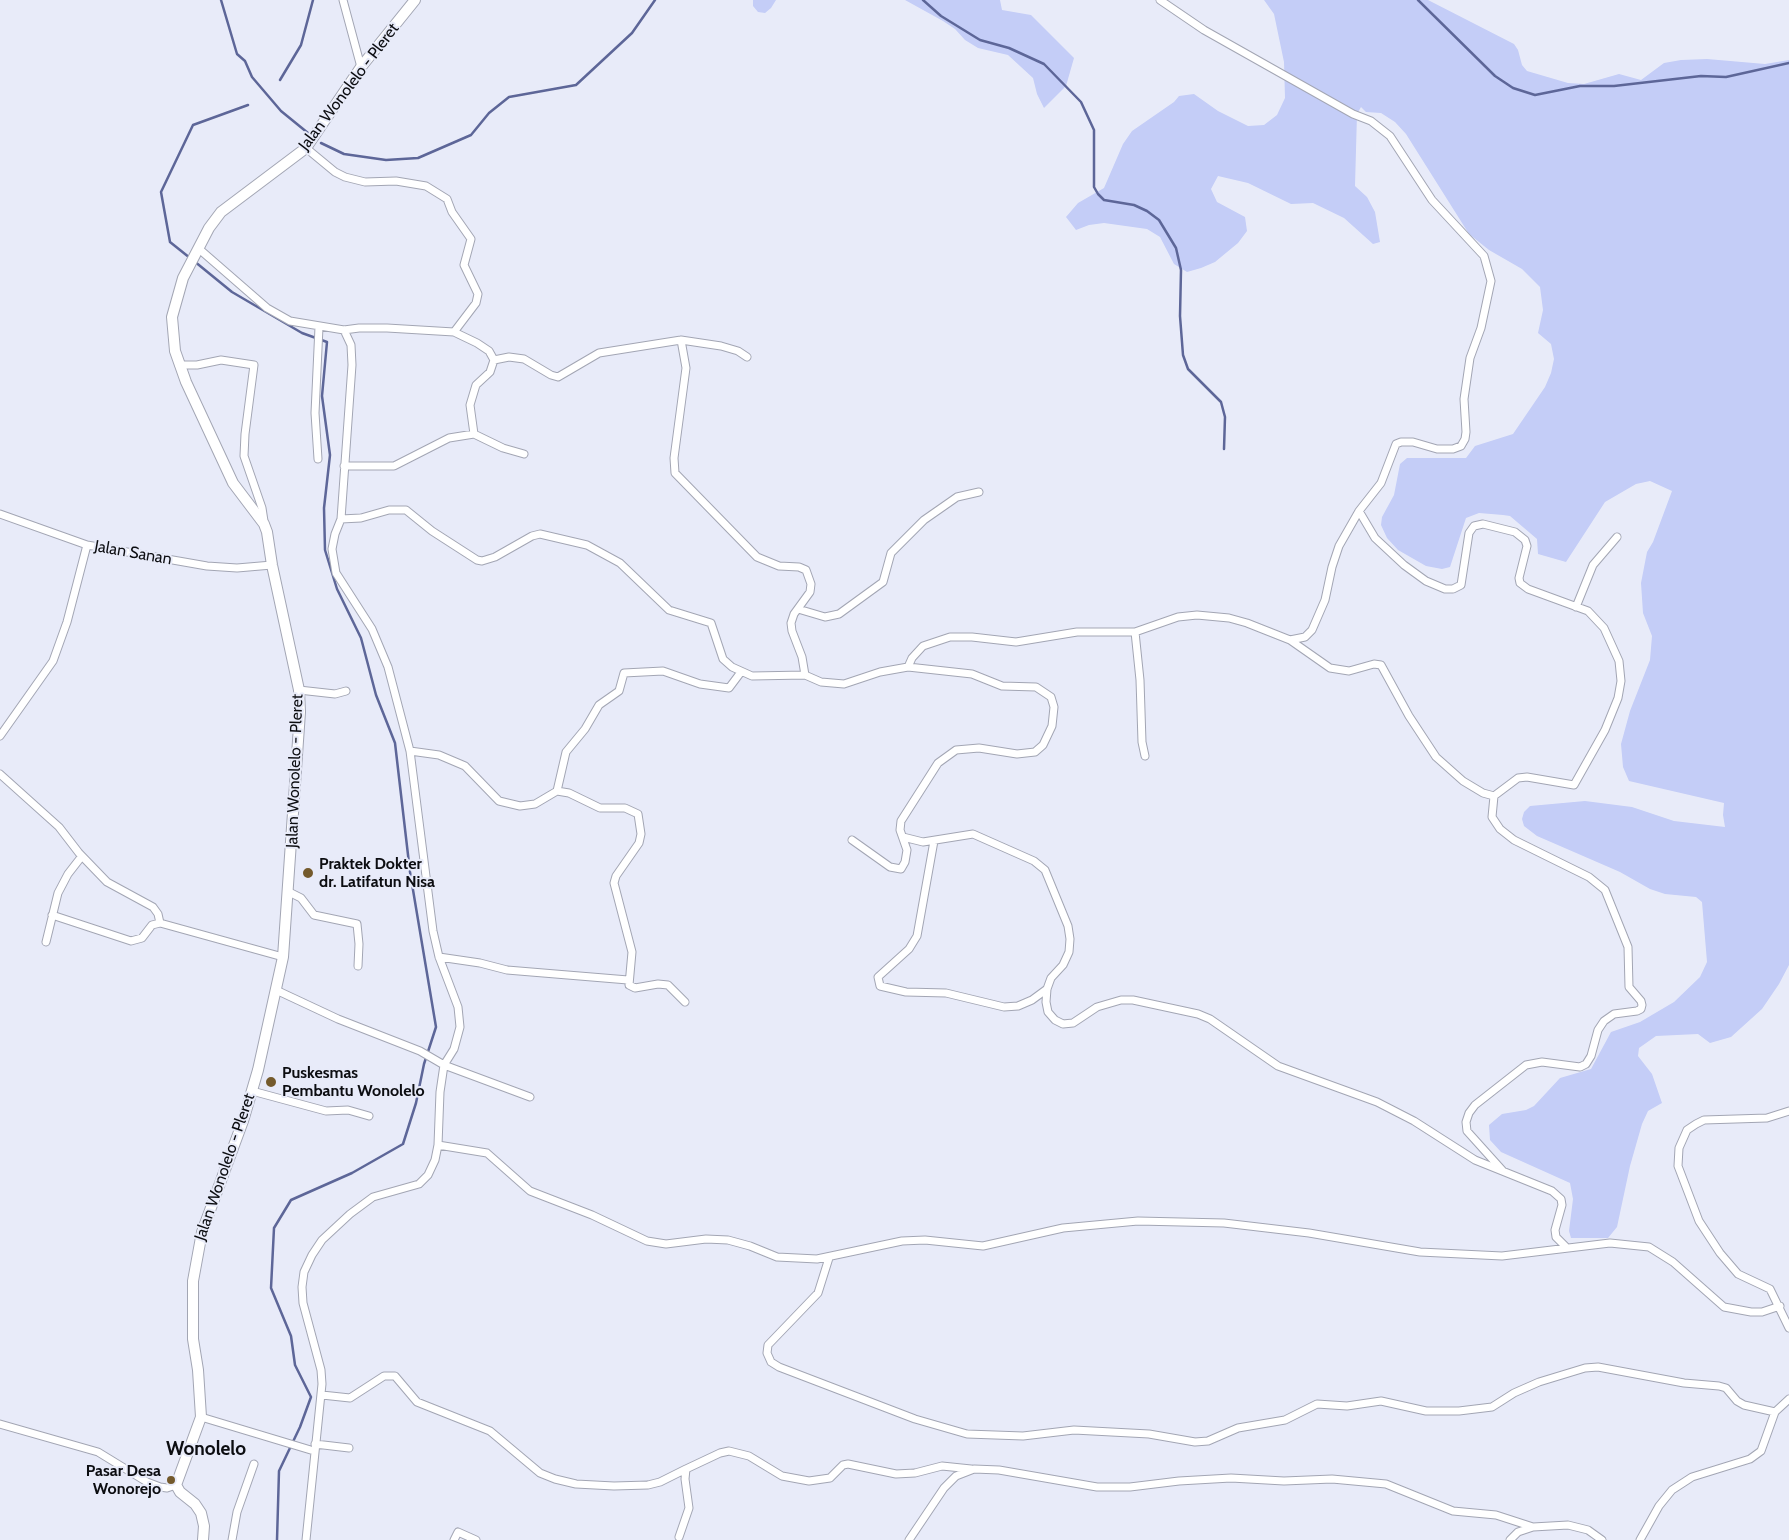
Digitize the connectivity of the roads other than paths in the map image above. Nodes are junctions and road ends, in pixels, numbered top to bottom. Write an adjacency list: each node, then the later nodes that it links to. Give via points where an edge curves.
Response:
1 (343, 0): 4 (street)
2 (415, 0): 4 (main road, Jalan Wonolelo - Pleret)
3 (1160, 0): 19 (street, via 1204,30 1390,136 1432,200 1484,256 1491,281 1481,328 1470,358 1464,399 1465,439 1453,449 1437,449 1413,442 1396,444 1381,483)
4 (361, 68): 5 (main road, Jalan Wonolelo - Pleret)
5 (306, 148): 6 (main road, Jalan Wonolelo - Pleret, via 221,212); 9 (street, via 345,177 365,182 396,181 426,186 447,199 471,239 464,266 478,294 476,303)
6 (196, 250): 7 (street, via 276,314); 13 (main road, Jalan Wonolelo - Pleret, via 183,278 172,317)
7 (319, 330): 8 (street); 16 (street, via 315,413)
8 (344, 330): 9 (street, via 394,328); 17 (street, via 352,350)
9 (454, 332): 12 (street, via 489,351)
10 (681, 340): 11 (street, via 721,346); 12 (street, via 599,353 558,377 524,359); 27 (street, via 686,368 674,458 675,473 757,556 773,564 806,570 810,592)
11 (747, 356)
12 (494, 360): 14 (street, via 490,372 476,385 470,405)
13 (178, 365): 22 (main road, Jalan Wonolelo - Pleret, via 233,483); 22 (street, via 220,360 255,367 244,456 262,508)
14 (474, 434): 15 (street); 17 (street, via 450,438 394,466)
15 (524, 454)
16 (318, 460)
17 (344, 466): 21 (street)
18 (979, 492): 27 (street, via 957,497 924,520 891,553 883,582 839,614 825,617)
19 (1359, 512): 26 (street, via 1375,538 1404,565 1426,581 1445,589 1461,585 1469,533 1474,526 1483,524 1514,532 1525,540 1527,546 1520,583); 29 (street, via 1339,546 1325,600 1312,630 1306,637)
20 (0, 514): 24 (street, Jalan Sanan)
21 (341, 519): 31 (street, via 406,510 432,531 482,561 540,534 587,545 620,564 669,610 711,623 723,660); 36 (street, via 332,548 336,573 381,647)
22 (264, 524): 25 (main road, Jalan Wonolelo - Pleret)
23 (1617, 537): 26 (street, via 1593,565)
24 (87, 545): 25 (street, Jalan Sanan, via 207,566); 35 (street, via 53,661)
25 (272, 565): 33 (main road, Jalan Wonolelo - Pleret)
26 (1576, 607): 40 (street, via 1588,611 1604,628 1619,661 1621,681 1618,698 1605,730 1574,785 1518,778)
27 (798, 609): 32 (street, via 791,623)
28 (1135, 632): 29 (street, via 1178,616 1197,615 1229,618); 30 (street, via 1077,632 1016,642 950,637 923,646); 37 (street)
29 (1290, 640): 40 (street, via 1330,668 1349,672 1381,665 1436,757 1463,781 1483,794)
30 (908, 667): 32 (street, via 844,684 821,682); 41 (street, via 972,674 1002,686 1036,687 1051,697 1054,717 1043,745 1035,752 1017,754 979,748 956,750 946,756 933,769 901,821)
31 (741, 672): 32 (street, via 762,676); 39 (street, via 729,688 700,684 662,672 624,673 619,691 600,706 566,752)
32 (805, 675)
33 (299, 690): 34 (street, via 329,694); 45 (main road, Jalan Wonolelo - Pleret)
34 (346, 691)
35 (0, 736)
36 (410, 750): 39 (street, via 439,755 465,766 490,794 508,804 535,804); 50 (street, via 427,899)
37 (1145, 756)
38 (0, 774): 44 (street, via 60,827)
39 (557, 791): 52 (street, via 569,793 600,808 624,808 638,814 639,842 614,883 632,952)
40 (1494, 796): 62 (street, via 1492,817 1500,829 1514,840 1589,877 1605,890 1628,947 1629,987 1642,1000 1641,1009 1614,1014 1604,1021 1586,1064 1580,1067 1542,1062 1526,1065 1475,1105 1469,1113 1468,1131)
41 (903, 836): 42 (street, via 906,856 903,867 898,869 890,867); 43 (street, via 923,842)
42 (852, 840)
43 (934, 841): 53 (street, via 973,834 1045,870 1068,926 1070,939 1069,952); 53 (street, via 917,936 909,949 878,977 880,986 906,992 946,993 1004,1007 1018,1006)
44 (82, 856): 46 (street, via 58,893); 47 (street, via 107,882 152,908)
45 (289, 892): 49 (main road, Jalan Wonolelo - Pleret); 51 (street, via 301,898 314,915 357,924)
46 (52, 915): 47 (street, via 131,940 142,938 152,926); 48 (street)
47 (160, 923): 49 (street)
48 (46, 942)
49 (283, 957): 54 (main road, Jalan Wonolelo - Pleret)
50 (439, 957): 52 (street, via 507,970); 56 (street, via 458,1007 460,1027 454,1049)
51 (358, 966)
52 (628, 980): 55 (street, via 629,985 635,988 668,985)
53 (1047, 989): 62 (street, via 1048,1012 1063,1024 1073,1023 1097,1007 1121,1000 1198,1014 1278,1066 1377,1102 1475,1160)
54 (276, 990): 56 (street, via 338,1019 420,1051); 57 (main road, Jalan Wonolelo - Pleret)
55 (685, 1002)
56 (444, 1065): 58 (street); 61 (street)
57 (252, 1091): 60 (street, via 326,1111 348,1110); 70 (main road, Jalan Wonolelo - Pleret, via 196,1256 193,1339)
58 (530, 1097)
59 (1789, 1110): 65 (street, via 1767,1118 1704,1120 1696,1124 1687,1130 1679,1148 1678,1166 1699,1221 1720,1253 1738,1274 1770,1289)
60 (369, 1116)
61 (438, 1145): 64 (street, via 487,1153 530,1191 647,1241 666,1244 728,1240 776,1257); 67 (street, via 435,1160 420,1184 373,1197 329,1234 312,1255 304,1272 303,1303 321,1370)
62 (1503, 1171): 63 (street, via 1552,1191 1561,1199 1555,1230 1556,1237)
63 (1567, 1248): 64 (street, via 1502,1256 1420,1252 1309,1233 1224,1223 1138,1221 1063,1228 983,1246 902,1241); 65 (street, via 1610,1243 1649,1248 1673,1262 1724,1307 1762,1312)
64 (829, 1258): 69 (street, via 818,1293 768,1345 767,1354 771,1362 915,1419 967,1434 1023,1436 1074,1430 1208,1441 1238,1428 1285,1420 1317,1404 1347,1406 1381,1401 1426,1411 1492,1407 1539,1382 1598,1367 1719,1386 1726,1388 1744,1405)
65 (1780, 1306): 66 (street)
66 (1789, 1328)
67 (322, 1395): 72 (street); 75 (street, via 350,1398 384,1376 395,1376 417,1402 490,1431 540,1473 576,1484 648,1485)
68 (1789, 1399): 69 (street)
69 (1775, 1412): 88 (street, via 1761,1451 1750,1459 1692,1477 1672,1490)
70 (201, 1417): 72 (street); 77 (main road, Jalan Wonolelo - Pleret)
71 (0, 1424): 77 (street, via 98,1452 160,1487)
72 (314, 1448): 73 (street); 82 (street)
73 (349, 1448)
74 (254, 1464): 81 (street, via 237,1512)
75 (686, 1469): 76 (street, via 729,1451 749,1456 782,1476 809,1480 830,1478 848,1464 896,1474 942,1466); 79 (street, via 689,1508)
76 (974, 1469): 78 (street, via 1096,1486 1130,1487 1231,1478 1332,1479 1386,1484 1453,1512 1496,1515); 85 (street, via 956,1476 944,1488)
77 (176, 1485): 80 (main road, via 201,1513)
78 (1533, 1527): 86 (street, via 1518,1532); 87 (street, via 1568,1525 1588,1530)
79 (680, 1537)
80 (203, 1540)
81 (232, 1540)
82 (306, 1540)
83 (454, 1540): 84 (street, via 458,1532)
84 (476, 1540)
85 (909, 1540)
86 (1510, 1540)
87 (1602, 1540)
88 (1640, 1540)

